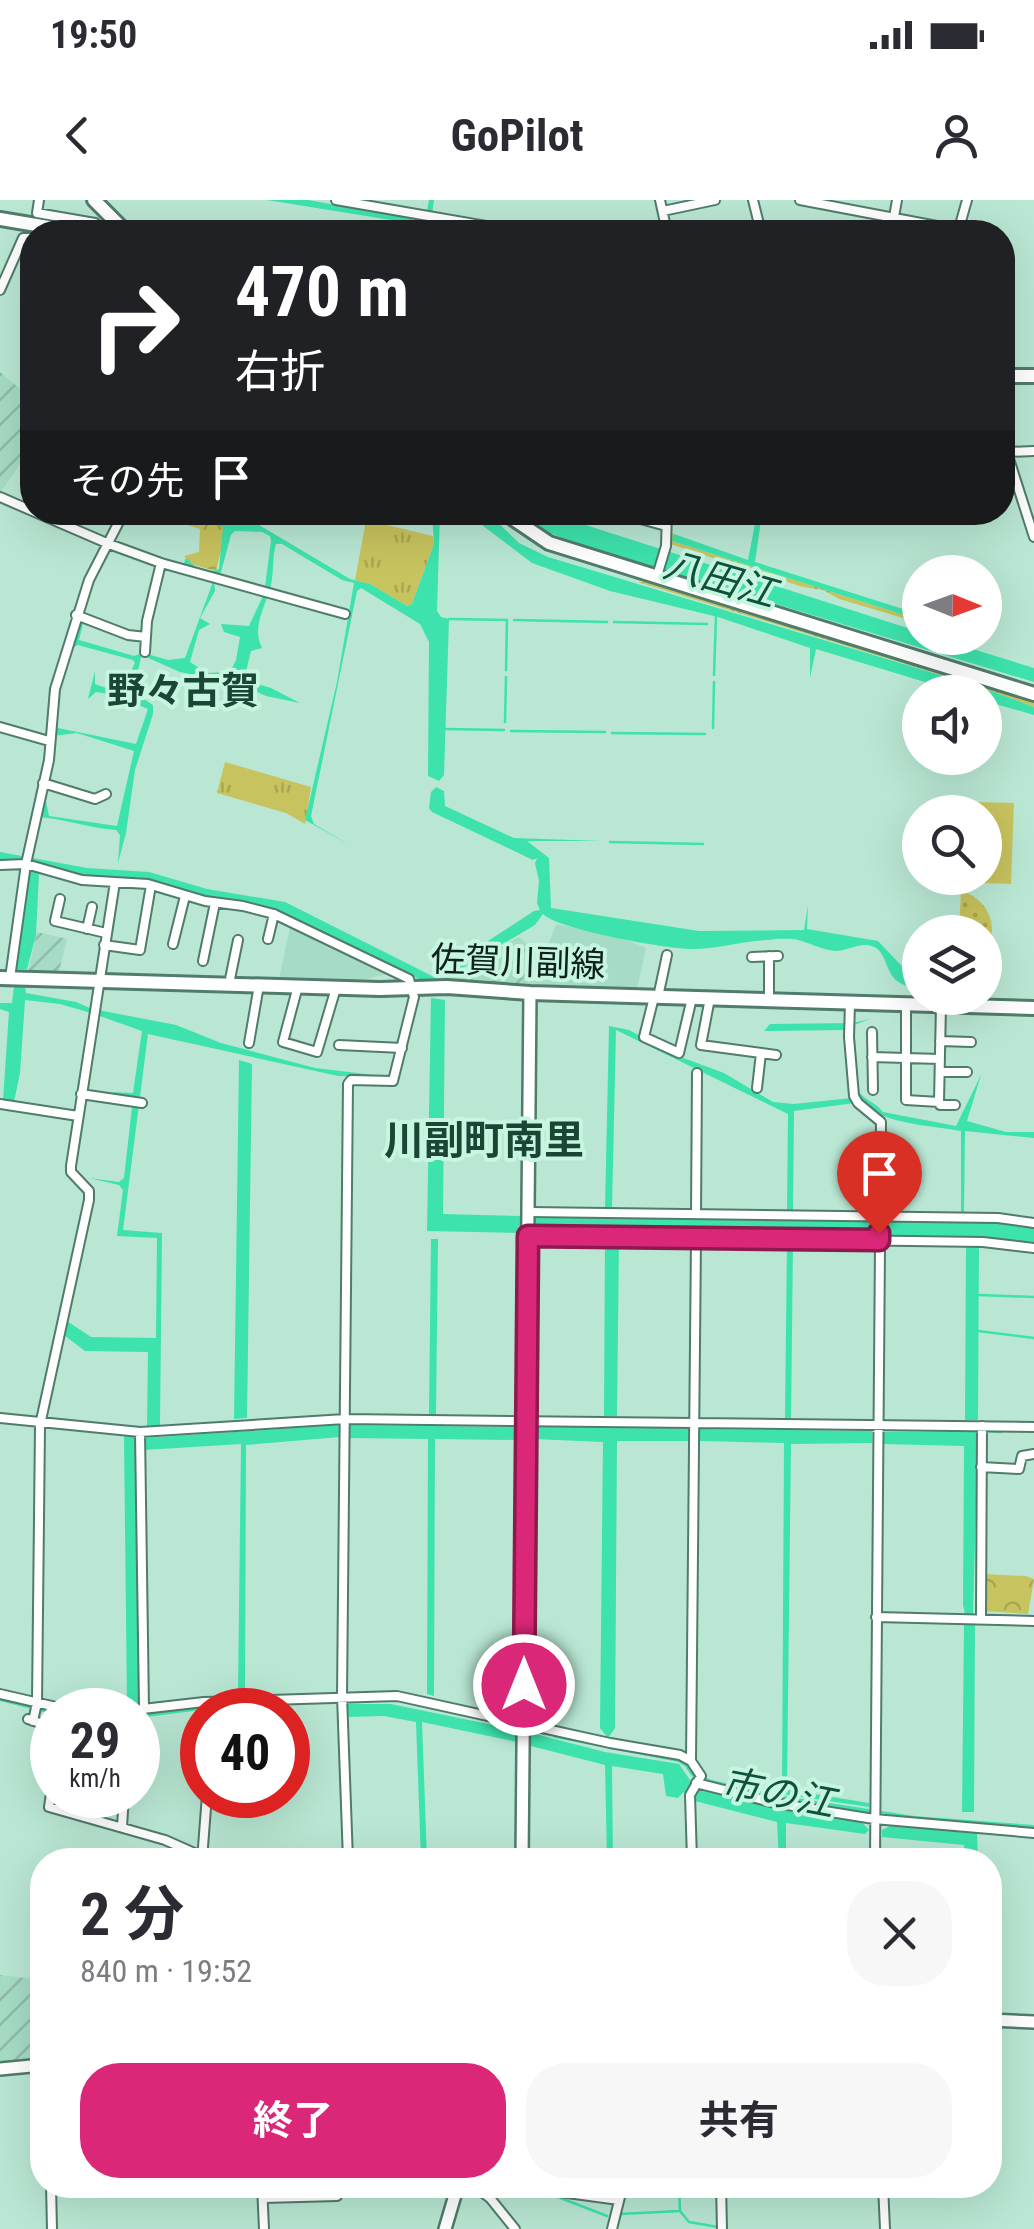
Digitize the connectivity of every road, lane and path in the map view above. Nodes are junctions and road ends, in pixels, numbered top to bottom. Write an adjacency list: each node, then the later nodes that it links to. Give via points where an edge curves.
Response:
1 (39, 200): 10 (street, via 37,213)
2 (94, 200): 11 (main road)
3 (336, 200): 12 (street)
4 (660, 200): 8 (street)
5 (715, 200): 8 (street)
6 (800, 200): 9 (street)
7 (897, 200): 9 (street)
8 (663, 210): 13 (street)
9 (894, 218): 14 (street)
10 (78, 220)
11 (114, 220)
12 (451, 220)
13 (665, 220)
14 (904, 220)
15 (20, 245): 16 (street)
16 (0, 290)
17 (1015, 477): 23 (street)
18 (64, 525): 24 (street)
19 (118, 525): 24 (street)
20 (523, 525): 26 (main road, via 550,543)
21 (662, 525): 22 (street)
22 (666, 526): 26 (street)
23 (1034, 536)
24 (108, 544): 25 (street); 28 (street)
25 (161, 562): 27 (street); 29 (street)
26 (657, 576): 31 (main road)
27 (345, 614)
28 (76, 615): 29 (street); 33 (street, via 55,689)
29 (146, 637): 30 (street)
30 (145, 652)
31 (1034, 694)
32 (0, 727): 33 (street)
33 (49, 741): 34 (street)
34 (42, 783): 35 (street, via 95,799); 36 (street)
35 (106, 794)
36 (26, 861): 37 (street); 38 (street, via 82,880); 54 (street)
37 (0, 864)
38 (116, 882): 39 (street, via 126,877); 46 (street)
39 (151, 885): 40 (street); 50 (street, via 140,950)
40 (185, 896): 42 (street); 49 (street)
41 (60, 899): 45 (street, via 56,922)
42 (215, 903): 44 (street); 53 (street)
43 (92, 907): 45 (street)
44 (274, 914): 48 (street); 60 (street, via 410,979)
45 (87, 928): 46 (street)
46 (106, 933): 50 (street)
47 (238, 940): 56 (street)
48 (268, 940)
49 (173, 944)
50 (104, 945): 55 (street)
51 (666, 955): 62 (street)
52 (752, 957): 65 (street, via 773,956)
53 (203, 961)
54 (5, 978): 55 (main road, 佐賀川副線)
55 (98, 980): 56 (main road, 佐賀川副線); 88 (street)
56 (229, 984): 57 (main road, 佐賀川副線)
57 (259, 985): 58 (main road, 佐賀川副線); 75 (street)
58 (298, 986): 59 (main road, 佐賀川副線); 59 (street, via 283,1042 317,1052)
59 (336, 988): 60 (main road, 佐賀川副線)
60 (414, 988): 61 (main road, 佐賀川副線); 77 (street)
61 (530, 993): 62 (main road, 佐賀川副線); 96 (street)
62 (656, 997): 63 (main road, 佐賀川副線); 63 (street, via 644,1037 679,1052)
63 (692, 998): 64 (main road, 佐賀川副線)
64 (710, 998): 65 (main road, 佐賀川副線); 78 (street, via 701,1046)
65 (769, 1000): 66 (main road, 佐賀川副線)
66 (850, 1002): 67 (main road, 佐賀川副線); 97 (street, via 854,1096 881,1122)
67 (902, 1004)
68 (1002, 1007): 69 (main road, 佐賀川副線)
69 (1034, 1008)
70 (906, 1015): 81 (street)
71 (941, 1015): 73 (street)
72 (872, 1032): 80 (street)
73 (940, 1041): 74 (street); 82 (street)
74 (971, 1042)
75 (248, 1043)
76 (339, 1045): 77 (street)
77 (402, 1048): 101 (street, via 390,1083 348,1084)
78 (761, 1053): 79 (street); 86 (street)
79 (776, 1055)
80 (872, 1057): 81 (street); 87 (street)
81 (906, 1058): 82 (street); 90 (street, via 906,1100)
82 (940, 1059): 84 (street)
83 (697, 1072): 94 (street)
84 (940, 1072): 85 (street); 90 (street)
85 (967, 1072)
86 (757, 1088)
87 (873, 1090)
88 (81, 1094): 89 (street); 93 (street)
89 (137, 1102)
90 (939, 1102): 92 (street)
91 (0, 1104): 93 (street)
92 (955, 1105)
93 (78, 1116): 104 (street, via 72,1172 89,1200)
94 (696, 1214): 96 (street); 97 (street)
95 (1034, 1223): 97 (street, via 998,1218)
96 (528, 1224): 98 (street); 102 (street)
97 (879, 1228): 98 (street); 99 (street); 105 (street)
98 (696, 1238): 103 (street)
99 (1034, 1248)
100 (0, 1418): 104 (street)
101 (345, 1419): 102 (street); 108 (street); 117 (street)
102 (525, 1421): 103 (street); 120 (street)
103 (694, 1423): 105 (street); 121 (street)
104 (40, 1424): 108 (street); 114 (street)
105 (877, 1424): 106 (street); 111 (street)
106 (982, 1426): 107 (street); 110 (street)
107 (1034, 1427)
108 (140, 1432): 115 (street)
109 (1034, 1454): 110 (street, via 1022,1456 1018,1470)
110 (982, 1468): 112 (street)
111 (876, 1617): 112 (street); 123 (street)
112 (980, 1618): 113 (street)
113 (1034, 1622)
114 (38, 1688)
115 (144, 1688)
116 (0, 1694): 118 (street)
117 (342, 1699): 119 (street); 120 (street, via 397,1696); 131 (street)
118 (30, 1701)
119 (310, 1701)
120 (523, 1722): 121 (street); 132 (street)
121 (691, 1761): 122 (street)
122 (699, 1779): 123 (street, via 776,1802); 133 (street, via 690,1793)
123 (874, 1814): 128 (street); 134 (street)
124 (89, 1818): 127 (street)
125 (123, 1818): 127 (street)
126 (205, 1818): 130 (street)
127 (122, 1827): 129 (street)
128 (1034, 1833)
129 (181, 1848)
130 (202, 1848)
131 (348, 1848)
132 (522, 1848)
133 (692, 1848)
134 (875, 1848)
135 (1002, 2021): 136 (street)
136 (1034, 2022)
137 (30, 2066): 138 (street)
138 (0, 2069)
139 (51, 2198): 147 (street)
140 (263, 2198): 148 (street)
141 (454, 2198): 149 (street)
142 (490, 2198): 150 (street)
143 (608, 2198): 146 (street)
144 (721, 2198): 152 (street)
145 (883, 2198): 153 (street)
146 (618, 2200): 151 (street)
147 (52, 2229)
148 (264, 2229)
149 (445, 2229)
150 (515, 2229)
151 (612, 2229)
152 (722, 2229)
153 (884, 2229)

